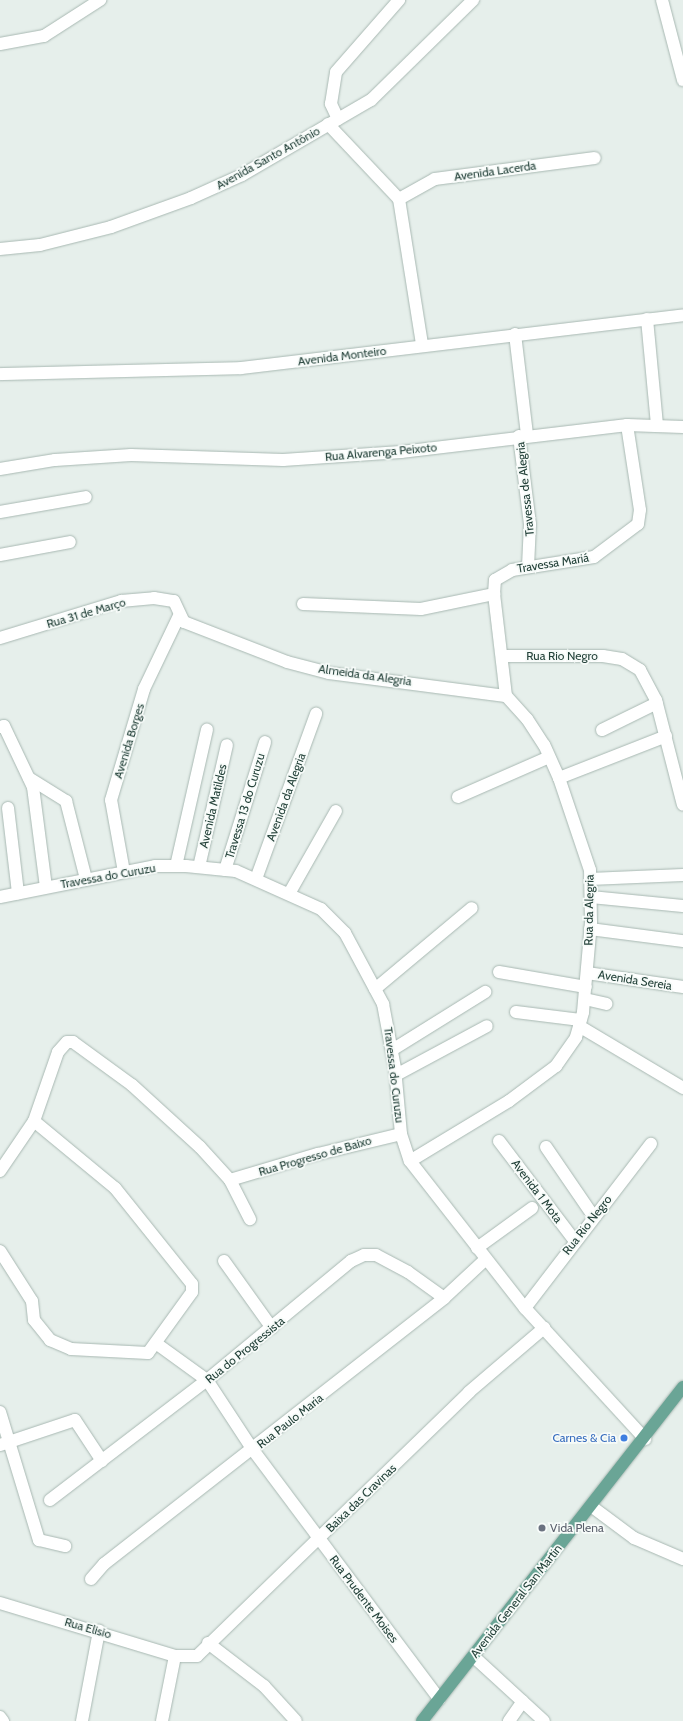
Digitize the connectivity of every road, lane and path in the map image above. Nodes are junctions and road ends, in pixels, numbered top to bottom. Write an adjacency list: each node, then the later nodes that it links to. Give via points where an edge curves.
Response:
1 (100, 0): 5 (street, via 44,36)
2 (399, 0): 7 (street, via 336,72 331,104)
3 (473, 0): 7 (street, Avenida Santo Antônio, via 377,95)
4 (662, 0): 6 (street)
5 (0, 44)
6 (683, 80)
7 (333, 121): 9 (street); 10 (street, Avenida Santo Antônio, via 242,175 153,213 75,237)
8 (595, 158): 9 (street, Avenida Lacerda, via 435,179)
9 (399, 199): 14 (street)
10 (0, 249)
11 (683, 315): 12 (street, Avenida Monteiro)
12 (648, 318): 13 (street, Avenida Monteiro); 16 (street)
13 (515, 334): 14 (street, Avenida Monteiro); 19 (street, Travessa de Alegria)
14 (422, 345): 15 (street, Avenida Monteiro, via 240,368)
15 (0, 374)
16 (656, 424): 17 (street, Rua Alvarenga Peixoto); 18 (street, Rua Alvarenga Peixoto)
17 (627, 425): 19 (street, Rua Alvarenga Peixoto); 25 (street, Travessa Mariá, via 640,510 638,524 594,557)
18 (683, 427)
19 (523, 435): 20 (street, Rua Alvarenga Peixoto, via 401,452 283,460 131,455 56,460); 25 (street, Travessa de Alegria, via 530,524)
20 (0, 469)
21 (86, 496): 22 (street)
22 (0, 512)
23 (70, 542): 24 (street)
24 (0, 556)
25 (528, 566): 26 (street, Travessa Mariá, via 500,574 495,580)
26 (494, 594): 27 (street, via 421,609); 30 (street)
27 (303, 604)
28 (179, 616): 29 (street, Rua 31 de Março, via 174,601 154,598 121,601); 31 (street, Almeida da Alegria, via 184,622 247,648 329,673); 50 (street, Avenida Borges, via 144,689 111,800)
29 (0, 638)
30 (502, 656): 31 (street); 32 (street, Rua Rio Negro, via 564,654 622,658 640,670)
31 (506, 696): 40 (street, Rua da Alegria, via 527,718)
32 (657, 703): 36 (street); 37 (street)
33 (316, 714): 53 (street, Avenida da Alegria)
34 (2, 726): 41 (street)
35 (207, 730): 47 (street)
36 (602, 730)
37 (666, 736): 42 (street); 44 (street)
38 (265, 742): 49 (street, Travessa 13 do Curuzu)
39 (227, 745): 48 (street, Avenida Matildes)
40 (549, 757): 42 (street, Rua da Alegria); 43 (street)
41 (29, 778): 52 (street, via 66,801); 55 (street)
42 (559, 778): 54 (street, Rua da Alegria, via 583,842)
43 (458, 797)
44 (683, 805)
45 (8, 808): 57 (street)
46 (336, 811): 56 (street)
47 (176, 866): 48 (street, Travessa do Curuzu); 50 (street, Travessa do Curuzu)
48 (199, 867): 49 (street, Travessa do Curuzu)
49 (225, 870): 53 (street, Travessa do Curuzu)
50 (124, 872): 52 (street, Travessa do Curuzu)
51 (683, 875): 54 (street)
52 (86, 879): 55 (street, Travessa do Curuzu)
53 (256, 879): 56 (street, Travessa do Curuzu)
54 (590, 879): 59 (street, Rua da Alegria)
55 (46, 887): 57 (street, Travessa do Curuzu)
56 (290, 892): 67 (street, Travessa do Curuzu, via 321,909 345,933)
57 (18, 894): 58 (street, Travessa do Curuzu)
58 (0, 897)
59 (592, 897): 60 (street); 62 (street, Rua da Alegria)
60 (683, 906)
61 (472, 908): 67 (street)
62 (590, 929): 63 (street); 65 (street, Rua da Alegria)
63 (683, 941)
64 (499, 972): 69 (street)
65 (587, 973): 66 (street, Avenida Sereia); 69 (street, Rua da Alegria)
66 (683, 987)
67 (376, 989): 74 (street, Travessa do Curuzu)
68 (485, 992): 74 (street)
69 (585, 993): 70 (street); 72 (street, Rua da Alegria)
70 (606, 1004)
71 (516, 1012): 72 (street)
72 (580, 1023): 76 (street); 82 (street, Rua da Alegria, via 566,1057 544,1076)
73 (486, 1026): 75 (street)
74 (392, 1050): 75 (street, Travessa do Curuzu)
75 (396, 1075): 78 (street, Travessa do Curuzu)
76 (683, 1088)
77 (34, 1121): 83 (street); 84 (street, via 58,1052 67,1042 93,1054 132,1085 195,1142); 97 (street, via 115,1188 192,1284 192,1292)
78 (401, 1134): 82 (street, Travessa do Curuzu); 84 (street, Rua Progresso de Baixo, via 318,1154)
79 (499, 1141): 88 (street, Avenida 1 Mota)
80 (651, 1144): 86 (street, Rua Rio Negro)
81 (546, 1147): 86 (street)
82 (410, 1161): 89 (street, Travessa do Curuzu)
83 (0, 1171)
84 (230, 1180): 87 (street)
85 (532, 1208): 89 (street)
86 (594, 1217): 88 (street, Rua Rio Negro)
87 (250, 1219)
88 (575, 1241): 94 (street, Rua Rio Negro)
89 (477, 1248): 91 (street, Travessa do Curuzu)
90 (0, 1250): 97 (street, via 32,1301 34,1320 54,1343 94,1352 144,1353)
91 (486, 1259): 93 (street, Rua Paulo Maria); 94 (street, Travessa do Curuzu)
92 (224, 1261): 95 (street)
93 (444, 1298): 95 (street, Rua do Progressista, via 390,1261 364,1255 350,1261); 103 (street, Rua Paulo Maria)
94 (525, 1308): 96 (street, Travessa do Curuzu)
95 (272, 1328): 98 (street, Rua do Progressista)
96 (544, 1328): 101 (street); 107 (street, Baixa das Cravinas, via 469,1392)
97 (158, 1344): 98 (street)
98 (207, 1380): 103 (street, Rua Prudente Moises); 104 (street, Rua do Progressista)
99 (683, 1387): 101 (main road, Avenida General San Martin)
100 (0, 1412): 102 (street)
101 (645, 1439): 106 (main road, Avenida General San Martin)
102 (6, 1444): 104 (street, via 75,1420); 108 (street, via 40,1540)
103 (253, 1450): 107 (street, Rua Prudente Moises); 110 (street, Rua Paulo Maria, via 104,1564)
104 (102, 1461): 105 (street, Rua do Progressista)
105 (50, 1500)
106 (591, 1506): 109 (street, via 634,1538); 114 (main road, Avenida General San Martin)
107 (318, 1538): 113 (street, Baixa das Cravinas); 116 (street, Rua Prudente Moises)
108 (65, 1546)
109 (683, 1559)
110 (91, 1579)
111 (0, 1603): 112 (street, Rua Elisio)
112 (99, 1631): 115 (street, Rua Elisio); 120 (street)
113 (208, 1643): 115 (street, Baixa das Cravinas, via 201,1653); 122 (street, via 264,1686)
114 (473, 1656): 116 (main road, Avenida General San Martin); 117 (street)
115 (184, 1657): 121 (street)
116 (439, 1699): 123 (main road, Avenida General San Martin)
117 (523, 1700): 124 (street); 125 (street)
118 (0, 1717): 119 (street)
119 (3, 1721)
120 (82, 1721)
121 (162, 1721)
122 (296, 1721)
123 (422, 1721)
124 (509, 1721)
125 (544, 1721)

